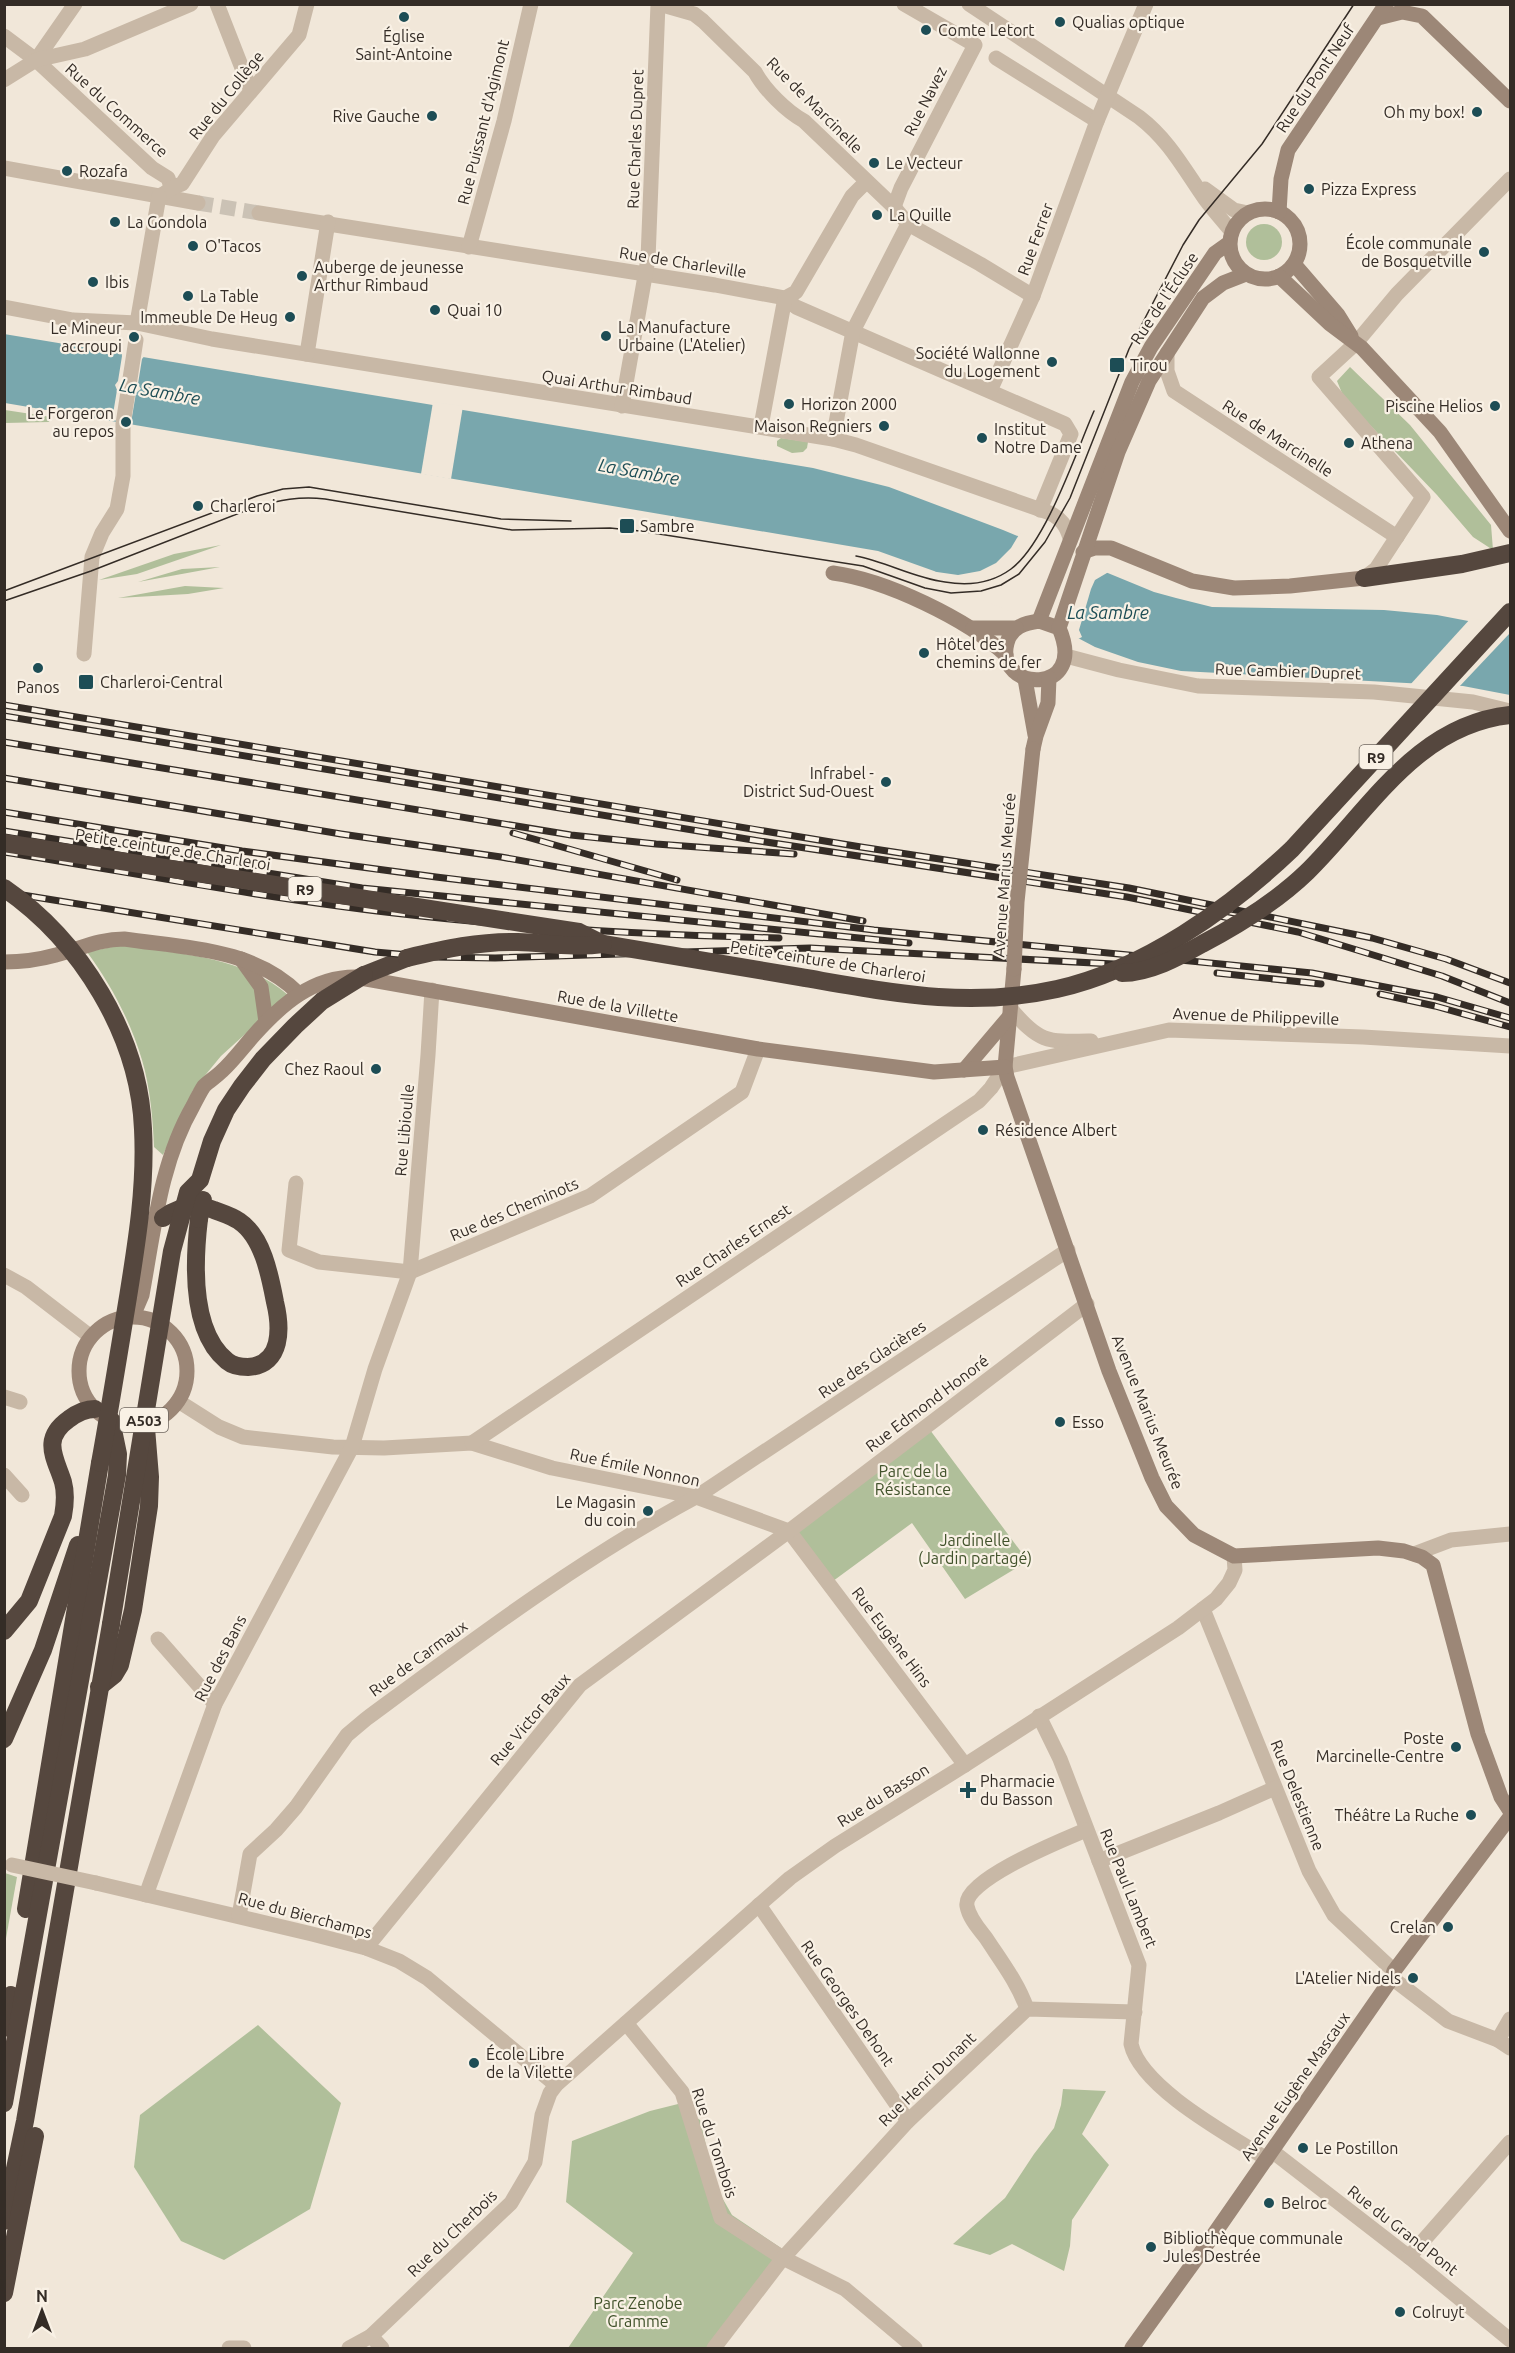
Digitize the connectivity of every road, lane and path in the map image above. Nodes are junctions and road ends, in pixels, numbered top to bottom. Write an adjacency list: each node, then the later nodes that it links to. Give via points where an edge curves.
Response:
1 (75, 4): 14 (street)
2 (217, 4): 16 (street)
3 (307, 4): 16 (street, Rue du Collège, via 299,35)
4 (531, 4): 33 (street, Rue Puissant d'Agimont)
5 (659, 4): 22 (street, Rue de Marcinelle, via 694,14 703,21); 35 (street, Rue Charles Dupret, via 648,259)
6 (904, 4): 26 (street, Rue Navez, via 975,45)
7 (969, 4): 17 (street)
8 (1146, 4): 17 (street, Rue Ferrer)
9 (182, 6): 14 (street, via 85,49)
10 (1418, 10): 11 (main road); 18 (main road)
11 (1382, 11): 27 (main road, Rue du Pont Neuf, via 1288,150)
12 (4, 36): 14 (street, Rue du Commerce)
13 (996, 58): 19 (street)
14 (36, 60): 15 (street); 24 (street, Rue du Commerce, via 152,168 168,178)
15 (4, 80)
16 (251, 91): 24 (street, Rue du Collège, via 213,136 182,184)
17 (1107, 97): 19 (street, Rue Ferrer); 23 (street, via 1159,132)
18 (1510, 101)
19 (1097, 121): 38 (street, Rue Ferrer)
20 (4, 168): 24 (street)
21 (1510, 179): 44 (street, via 1397,294)
22 (866, 182): 26 (street, Rue de Marcinelle); 39 (street, via 852,196 796,292)
23 (1195, 183): 29 (street, via 1234,210); 32 (street)
24 (165, 191): 25 (street); 41 (street)
25 (198, 203)
26 (894, 207): 31 (street, Rue de Marcinelle)
27 (1279, 212): 29 (main road, via 1266,209); 34 (main road, via 1299,234 1300,251)
28 (259, 213): 30 (street, Rue de Charleville)
29 (1248, 213): 32 (main road, via 1239,220)
30 (328, 222): 33 (street, Rue de Charleville); 46 (street)
31 (908, 224): 38 (street, Rue de Marcinelle); 42 (street)
32 (1231, 238): 36 (main road, via 1231,254); 54 (main road, Rue de l'Écluse, via 1215,253 1151,346 1132,382)
33 (469, 247): 35 (street, Rue de Charleville)
34 (1294, 264): 37 (main road); 44 (main road, via 1338,315)
35 (644, 274): 39 (street, Rue de Charleville); 48 (street, Rue Charles Dupret)
36 (1246, 274): 37 (main road, via 1265,280); 45 (main road, Rue de l'Écluse, via 1223,283 1203,298)
37 (1279, 276): 44 (main road)
38 (1033, 296): 47 (street, Rue Ferrer)
39 (785, 298): 42 (street, Rue de Charleville, via 796,307); 49 (street)
40 (4, 307): 41 (street, Quai Arthur Rimbaud, via 74,320)
41 (137, 323): 46 (street, Quai Arthur Rimbaud)
42 (853, 331): 47 (street, Rue de Charleville); 50 (street)
43 (136, 340): 63 (street, via 123,424 123,476 117,509 92,557)
44 (1356, 343): 52 (main road, via 1440,432); 53 (street, via 1319,378 1423,497)
45 (1167, 353): 53 (street, Rue de Marcinelle, via 1167,371 1174,391); 56 (main road, Rue de l'Écluse, via 1149,381 1122,442)
46 (307, 354): 48 (street, Quai Arthur Rimbaud)
47 (990, 391): 51 (street, Rue de Charleville, via 1065,424 1071,434)
48 (622, 406): 49 (street, Quai Arthur Rimbaud)
49 (761, 426): 50 (street, Quai Arthur Rimbaud)
50 (833, 439): 51 (street, Quai Arthur Rimbaud)
51 (1040, 510): 54 (street, Quai Arthur Rimbaud, via 1058,517 1066,526)
52 (1510, 531)
53 (1396, 537): 58 (street, via 1376,568)
54 (1067, 544): 60 (main road, Rue de l'Écluse)
55 (1510, 553): 58 (highway)
56 (1082, 554): 58 (main road, via 1095,548 1111,548 1192,581 1234,588); 62 (main road, Rue de l'Écluse)
57 (833, 573): 61 (main road, via 886,586)
58 (1364, 578)
59 (1510, 612): 75 (highway, Petite ceinture de Charleroi / R9, bridge, via 1259,881 1202,923)
60 (1027, 624): 61 (main road); 62 (main road); 64 (main road, via 1010,636)
61 (973, 628): 64 (main road)
62 (1061, 633): 65 (main road)
63 (84, 654)
64 (1006, 655): 67 (main road, via 1016,674)
65 (1066, 656): 66 (main road, via 1061,668); 68 (street, Rue Cambier Dupret, via 1198,686 1374,692 1473,702)
66 (1049, 678): 67 (main road); 69 (main road, Avenue Marius Meurée, via 1048,704)
67 (1025, 679): 69 (main road, Avenue Marius Meurée)
68 (1510, 713): 75 (highway, bridge, via 1468,724 1431,744 1401,770 1291,887 1226,932 1136,973)
69 (1034, 743): 78 (main road, Avenue Marius Meurée, bridge)
70 (4, 843): 72 (highway, Petite ceinture de Charleroi / R9, bridge, via 579,932)
71 (4, 888): 107 (highway, A503, bridge, via 41,918 74,955 108,1006 133,1070 143,1127 142,1209)
72 (603, 944): 75 (highway, Petite ceinture de Charleroi / R9, bridge, via 960,1000 1058,989); 86 (highway, bridge, via 471,944 407,958 364,975 322,1001 250,1074 223,1117)
73 (241, 958): 74 (main road, via 107,939 30,962); 77 (main road, via 284,979); 79 (main road, via 261,987)
74 (4, 962)
75 (1108, 972)
76 (432, 990): 77 (main road, Rue de la Villette, via 342,977 312,985); 82 (main road, Rue de la Villette); 90 (street, Rue Libioulle)
77 (299, 994): 79 (main road, Rue de la Villette)
78 (1010, 1013): 80 (street, via 1039,1037 1056,1041); 83 (main road, Avenue Marius Meurée); 84 (main road)
79 (266, 1022): 85 (main road, Rue de la Villette)
80 (1124, 1041): 81 (street, Avenue de Philippeville, via 1169,1030); 83 (street, Avenue de Philippeville)
81 (1510, 1046)
82 (758, 1048): 84 (main road, Rue de la Villette, via 934,1072); 90 (street, Rue des Cheminots, via 742,1092 590,1196)
83 (1005, 1067): 84 (main road, Rue de la Villette); 89 (main road, Avenue Marius Meurée); 102 (street, Rue Charles Ernest, via 979,1101)
84 (964, 1070)
85 (223, 1071): 88 (main road, via 185,1145); 93 (main road, via 204,1087 174,1145 164,1176 142,1294 136,1309)
86 (200, 1180): 88 (highway, bridge, via 203,1200 196,1241 196,1286 202,1316 227,1362 244,1367 260,1365 277,1345 280,1325 272,1284 254,1237 239,1220 207,1207 182,1207); 115 (highway, A503, bridge, via 188,1192 172,1251)
87 (296, 1183): 90 (street, via 289,1250 319,1262)
88 (164, 1218): 94 (main road, via 150,1299)
89 (1068, 1250): 92 (main road, Avenue Marius Meurée); 106 (street, Rue des Glacières)
90 (410, 1272): 103 (street)
91 (4, 1275): 95 (street)
92 (1087, 1304): 108 (street, Rue Edmond Honoré); 111 (main road, Avenue Marius Meurée, via 1109,1371 1166,1506 1194,1535)
93 (127, 1317): 94 (main road); 95 (main road, via 101,1327)
94 (154, 1321): 97 (main road, via 168,1329 185,1355 185,1387)
95 (91, 1337): 99 (main road, via 79,1366 80,1381)
96 (4, 1397): 98 (street)
97 (178, 1401): 101 (main road, via 169,1411); 103 (street, via 243,1437)
98 (20, 1402)
99 (95, 1409): 100 (main road); 113 (highway, via 67,1421 54,1436 52,1451 63,1482 63,1516 29,1601)
100 (111, 1420): 101 (main road); 140 (highway, via 118,1454 117,1475)
101 (146, 1423): 115 (highway, via 150,1491 133,1610 120,1665)
102 (472, 1443): 103 (street); 106 (street, Rue Émile Nonnon, via 552,1468)
103 (352, 1447): 116 (street, Rue des Bans)
104 (4, 1475): 105 (street)
105 (22, 1495)
106 (696, 1497): 108 (street, Rue Émile Nonnon); 129 (street, Rue de Carmaux, via 635,1531 507,1616 348,1735 296,1807 250,1854)
107 (90, 1512): 118 (highway, via 43,1650); 136 (highway, A503, via 76,1617)
108 (789, 1531): 119 (street, Rue Eugène Hins); 130 (street, Rue Victor Baux, via 580,1685)
109 (1510, 1534): 110 (street, via 1451,1540)
110 (1414, 1554): 111 (main road, via 1378,1548); 121 (main road, via 1433,1565 1478,1734)
111 (1234, 1556): 112 (street, Rue du Basson, via 1235,1569 1229,1584)
112 (1203, 1609): 117 (street, Rue du Basson); 120 (street, Rue Delestienne)
113 (4, 1631)
114 (158, 1639): 116 (street)
115 (99, 1687): 139 (highway, A503)
116 (215, 1704): 127 (street, Rue des Bans)
117 (1039, 1716): 119 (street, Rue du Basson); 124 (street, Rue Paul Lambert, via 1060,1759)
118 (4, 1738)
119 (965, 1765): 128 (street, Rue du Basson, via 835,1846)
120 (1275, 1788): 125 (street); 131 (street, Rue Delestienne, via 1309,1871 1334,1915)
121 (1506, 1794): 122 (main road)
122 (1510, 1811)
123 (1510, 1817): 131 (main road, Avenue Eugène Mascaux)
124 (1086, 1830): 125 (street, Rue Paul Lambert); 132 (street, via 998,1871 969,1893 966,1905 971,1917)
125 (1099, 1861): 133 (street, Rue Paul Lambert, via 1139,1965)
126 (8, 1864): 127 (street, Rue du Bierchamps, bridge)
127 (146, 1896): 129 (street, Rue du Bierchamps)
128 (759, 1905): 135 (street, Rue du Basson); 141 (street, Rue Georges Dehont)
129 (238, 1916): 130 (street, Rue du Bierchamps)
130 (366, 1948): 138 (street, Rue du Bierchamps, via 427,1978)
131 (1393, 1974): 137 (street, Rue Delestienne, via 1448,2021); 143 (main road, Avenue Eugène Mascaux)
132 (1027, 2009): 133 (street); 141 (street, Rue Henri Dunant)
133 (1135, 2013): 143 (street, Rue Paul Lambert, via 1131,2044 1142,2068 1182,2105 1218,2130)
134 (1510, 2019): 137 (street)
135 (626, 2023): 138 (street, Rue du Basson); 146 (street, Rue du Tombois, via 682,2092 721,2218)
136 (4, 2028)
137 (1504, 2044)
138 (556, 2085): 148 (street, Rue du Cherbois, via 543,2115 535,2162 511,2203)
139 (30, 2086): 144 (highway, A503); 147 (highway, via 37,2122)
140 (4, 2103)
141 (908, 2121): 146 (street, Rue Henri Dunant)
142 (1510, 2142): 145 (street)
143 (1269, 2155): 145 (street, Rue du Grand Pont); 156 (main road, Avenue Eugène Mascaux)
144 (4, 2221)
145 (1409, 2257): 149 (street, Rue du Grand Pont)
146 (783, 2258): 154 (street, Rue Henri Dunant); 155 (street, Rue du Tombois, via 845,2289)
147 (4, 2293)
148 (371, 2336): 152 (street, Rue du Cherbois); 153 (street)
149 (1510, 2340)
150 (229, 2349): 151 (street)
151 (244, 2349)
152 (349, 2349)
153 (382, 2349)
154 (714, 2349)
155 (915, 2349)
156 (1132, 2349)

